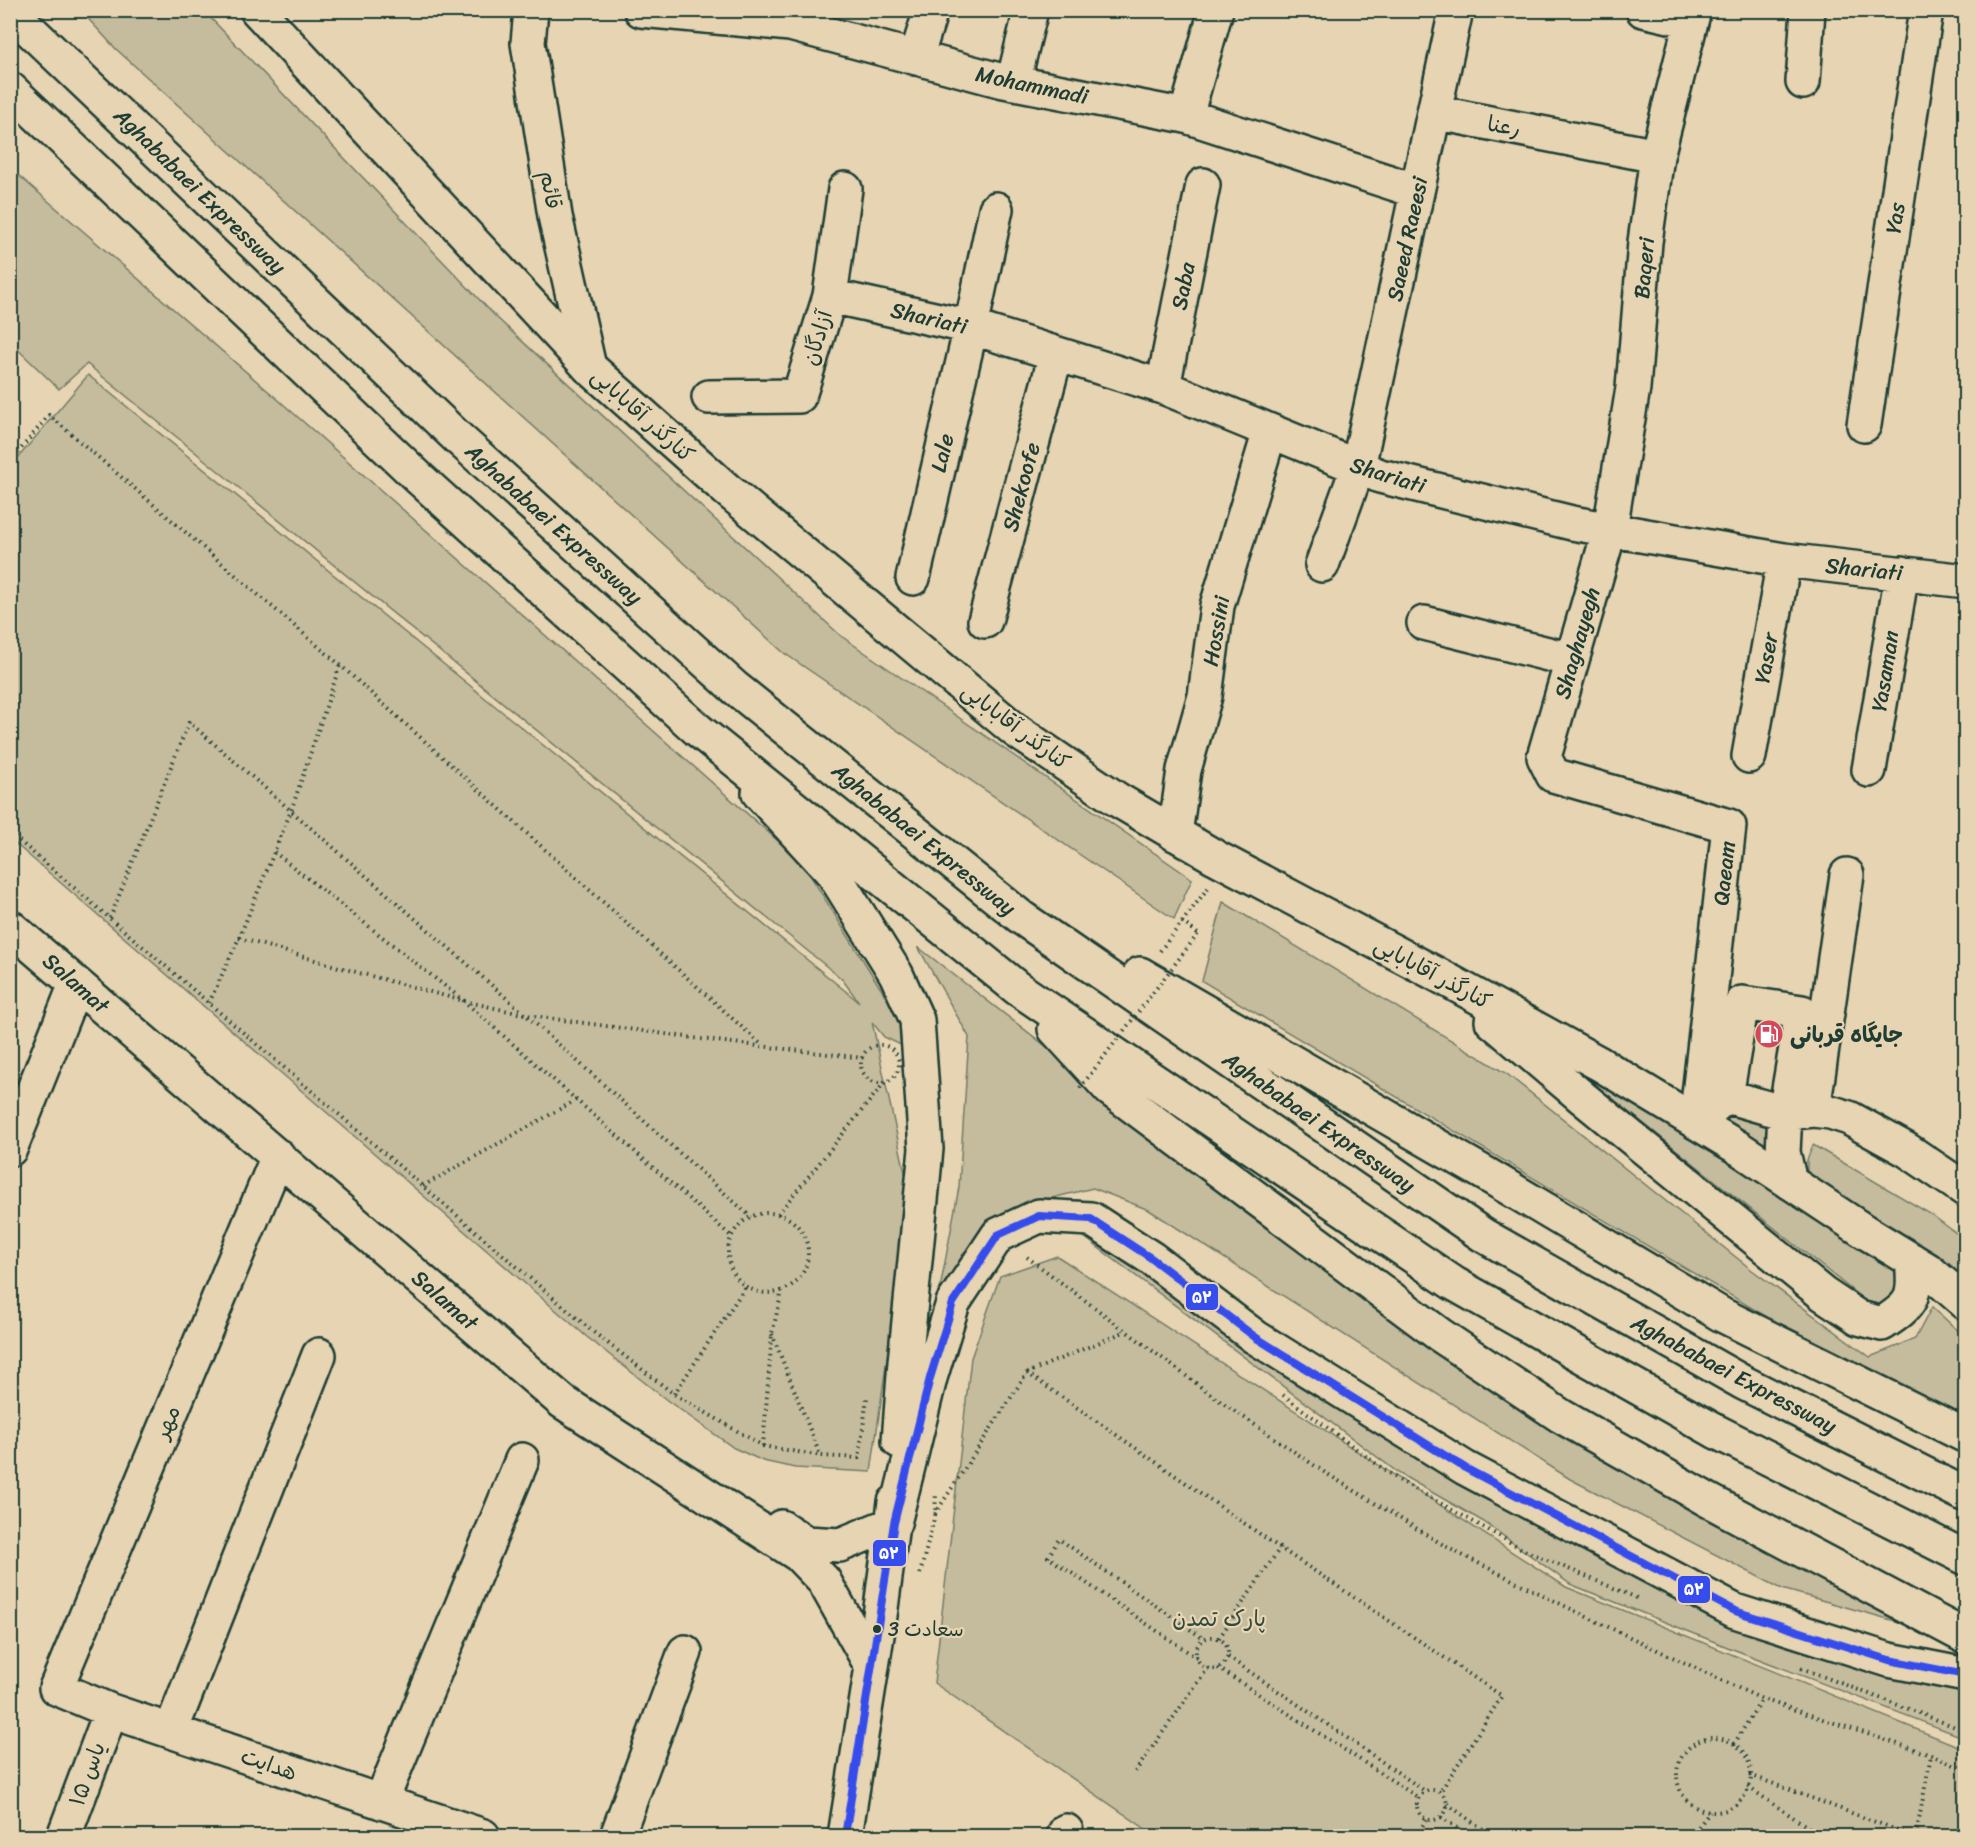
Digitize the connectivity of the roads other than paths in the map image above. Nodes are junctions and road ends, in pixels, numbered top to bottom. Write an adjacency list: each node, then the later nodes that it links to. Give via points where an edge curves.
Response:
1 (257, 10): 27 (main road, کنارگذر آقابابایی)
2 (531, 10): 27 (main road, قائم, via 528,43 555,216)
3 (641, 10): 13 (main road, Mohammadi, via 790,24)
4 (931, 10): 13 (main road)
5 (1031, 10): 15 (main road)
6 (1216, 10): 18 (main road)
7 (1456, 10): 17 (main road, Saeed Raeesi)
8 (1643, 10): 12 (main road)
9 (1808, 10): 14 (main road)
10 (1926, 10): 30 (main road, Yas)
11 (10, 11): 45 (main road, Aghababaei Expressway, via 458,438 734,687)
12 (1692, 16): 19 (main road, Baqeri)
13 (916, 58): 15 (main road, Mohammadi)
14 (1803, 82)
15 (1013, 83): 18 (main road, Mohammadi)
16 (10, 89): 42 (main road, via 420,479)
17 (1434, 112): 19 (main road, رعنا); 22 (main road, Saeed Raeesi)
18 (1186, 116): 22 (main road, Mohammadi)
19 (1657, 156): 33 (main road, Baqeri, via 1645,242 1634,388)
20 (1203, 185): 28 (main road, Saba)
21 (845, 189): 24 (main road, آزادگان)
22 (1417, 191): 32 (main road, Saeed Raeesi)
23 (996, 209): 25 (main road, Lale)
24 (830, 296): 25 (main road, Shariati); 29 (main road, آزادگان, via 799,396)
25 (971, 327): 26 (main road, Shariati); 37 (main road, Lale)
26 (1056, 354): 28 (main road, Shariati); 39 (main road, Shekoofe)
27 (589, 367): 47 (main road, کنارگذر آقابابایی, via 726,489 1015,730)
28 (1163, 387): 31 (main road, Shariati)
29 (708, 397)
30 (1864, 425)
31 (1270, 431): 32 (main road, Shariati); 47 (main road, Hossini, via 1217,606 1205,696 1184,770)
32 (1358, 467): 33 (main road, Shariati, via 1380,476); 35 (main road, Saeed Raeesi)
33 (1610, 529): 34 (main road, Shariati); 41 (main road, Shaghayegh)
34 (1784, 560): 36 (main road, Shariati); 43 (main road, Yaser)
35 (1322, 565)
36 (1902, 573): 38 (main road, Shariati); 46 (main road, Yasaman)
37 (913, 578)
38 (1965, 581)
39 (985, 621)
40 (1424, 623): 41 (main road)
41 (1572, 660): 44 (main road, Shaghayegh)
42 (711, 741): 53 (main road); 67 (main road, via 833,873 896,974 917,1020 926,1149 904,1362)
43 (1749, 756)
44 (1544, 757): 56 (main road, Qaeam, via 1552,775 1729,826)
45 (835, 768): 64 (main road, via 1142,975 1722,1315); 66 (main road, Aghababaei Expressway, via 1022,918 1483,1235 1742,1382)
46 (1869, 770)
47 (1175, 834): 51 (main road, کنارگذر آقابابایی)
48 (1847, 875): 55 (main road)
49 (10, 908): 67 (main road, Salamat, via 571,1391 806,1543 840,1545)
50 (10, 927): 52 (main road, Salamat)
51 (1442, 977): 56 (main road, کنارگذر آقابابایی); 61 (main road, via 1583,1098 1823,1294 1859,1318 1882,1324 1905,1309 1915,1285)
52 (76, 984): 57 (main road); 58 (main road, Salamat)
53 (1017, 988): 68 (main road, via 1453,1283 1715,1431); 69 (main road, via 1110,1089 1440,1335 1561,1416 1708,1500)
54 (1726, 1096): 55 (main road); 55 (main road, via 1742,1003 1802,1012); 56 (main road)
55 (1799, 1112): 59 (main road, via 1783,1152); 60 (main road, via 1830,1112 1849,1118 1907,1150)
56 (1696, 1122): 59 (main road, کنارگذر آقابابایی)
57 (10, 1149)
58 (278, 1156): 71 (main road, Salamat, via 563,1402 799,1555 824,1581); 73 (main road, مهر)
59 (1790, 1182): 61 (main road, کنارگذر آقابابایی)
60 (1965, 1190)
61 (1912, 1260): 62 (main road, کنارگذر آقابابایی)
62 (1965, 1303)
63 (319, 1355): 75 (main road)
64 (1965, 1436)
65 (522, 1460): 76 (main road)
66 (1965, 1495)
67 (894, 1523): 71 (main road); 72 (main road, via 953,1303 998,1235 1039,1216 1092,1219 1151,1258 1255,1337 1465,1468 1735,1611 1889,1660)
68 (1965, 1558)
69 (1965, 1637)
70 (685, 1652): 79 (main road)
71 (872, 1667): 80 (main road)
72 (1965, 1675)
73 (56, 1688): 74 (main road, هدایت)
74 (111, 1711): 75 (main road, هدایت); 77 (main road, یاس ۱۵)
75 (171, 1731): 76 (main road, هدایت)
76 (381, 1802): 78 (main road, هدایت)
77 (64, 1836)
78 (483, 1836)
79 (617, 1836)
80 (845, 1836)

